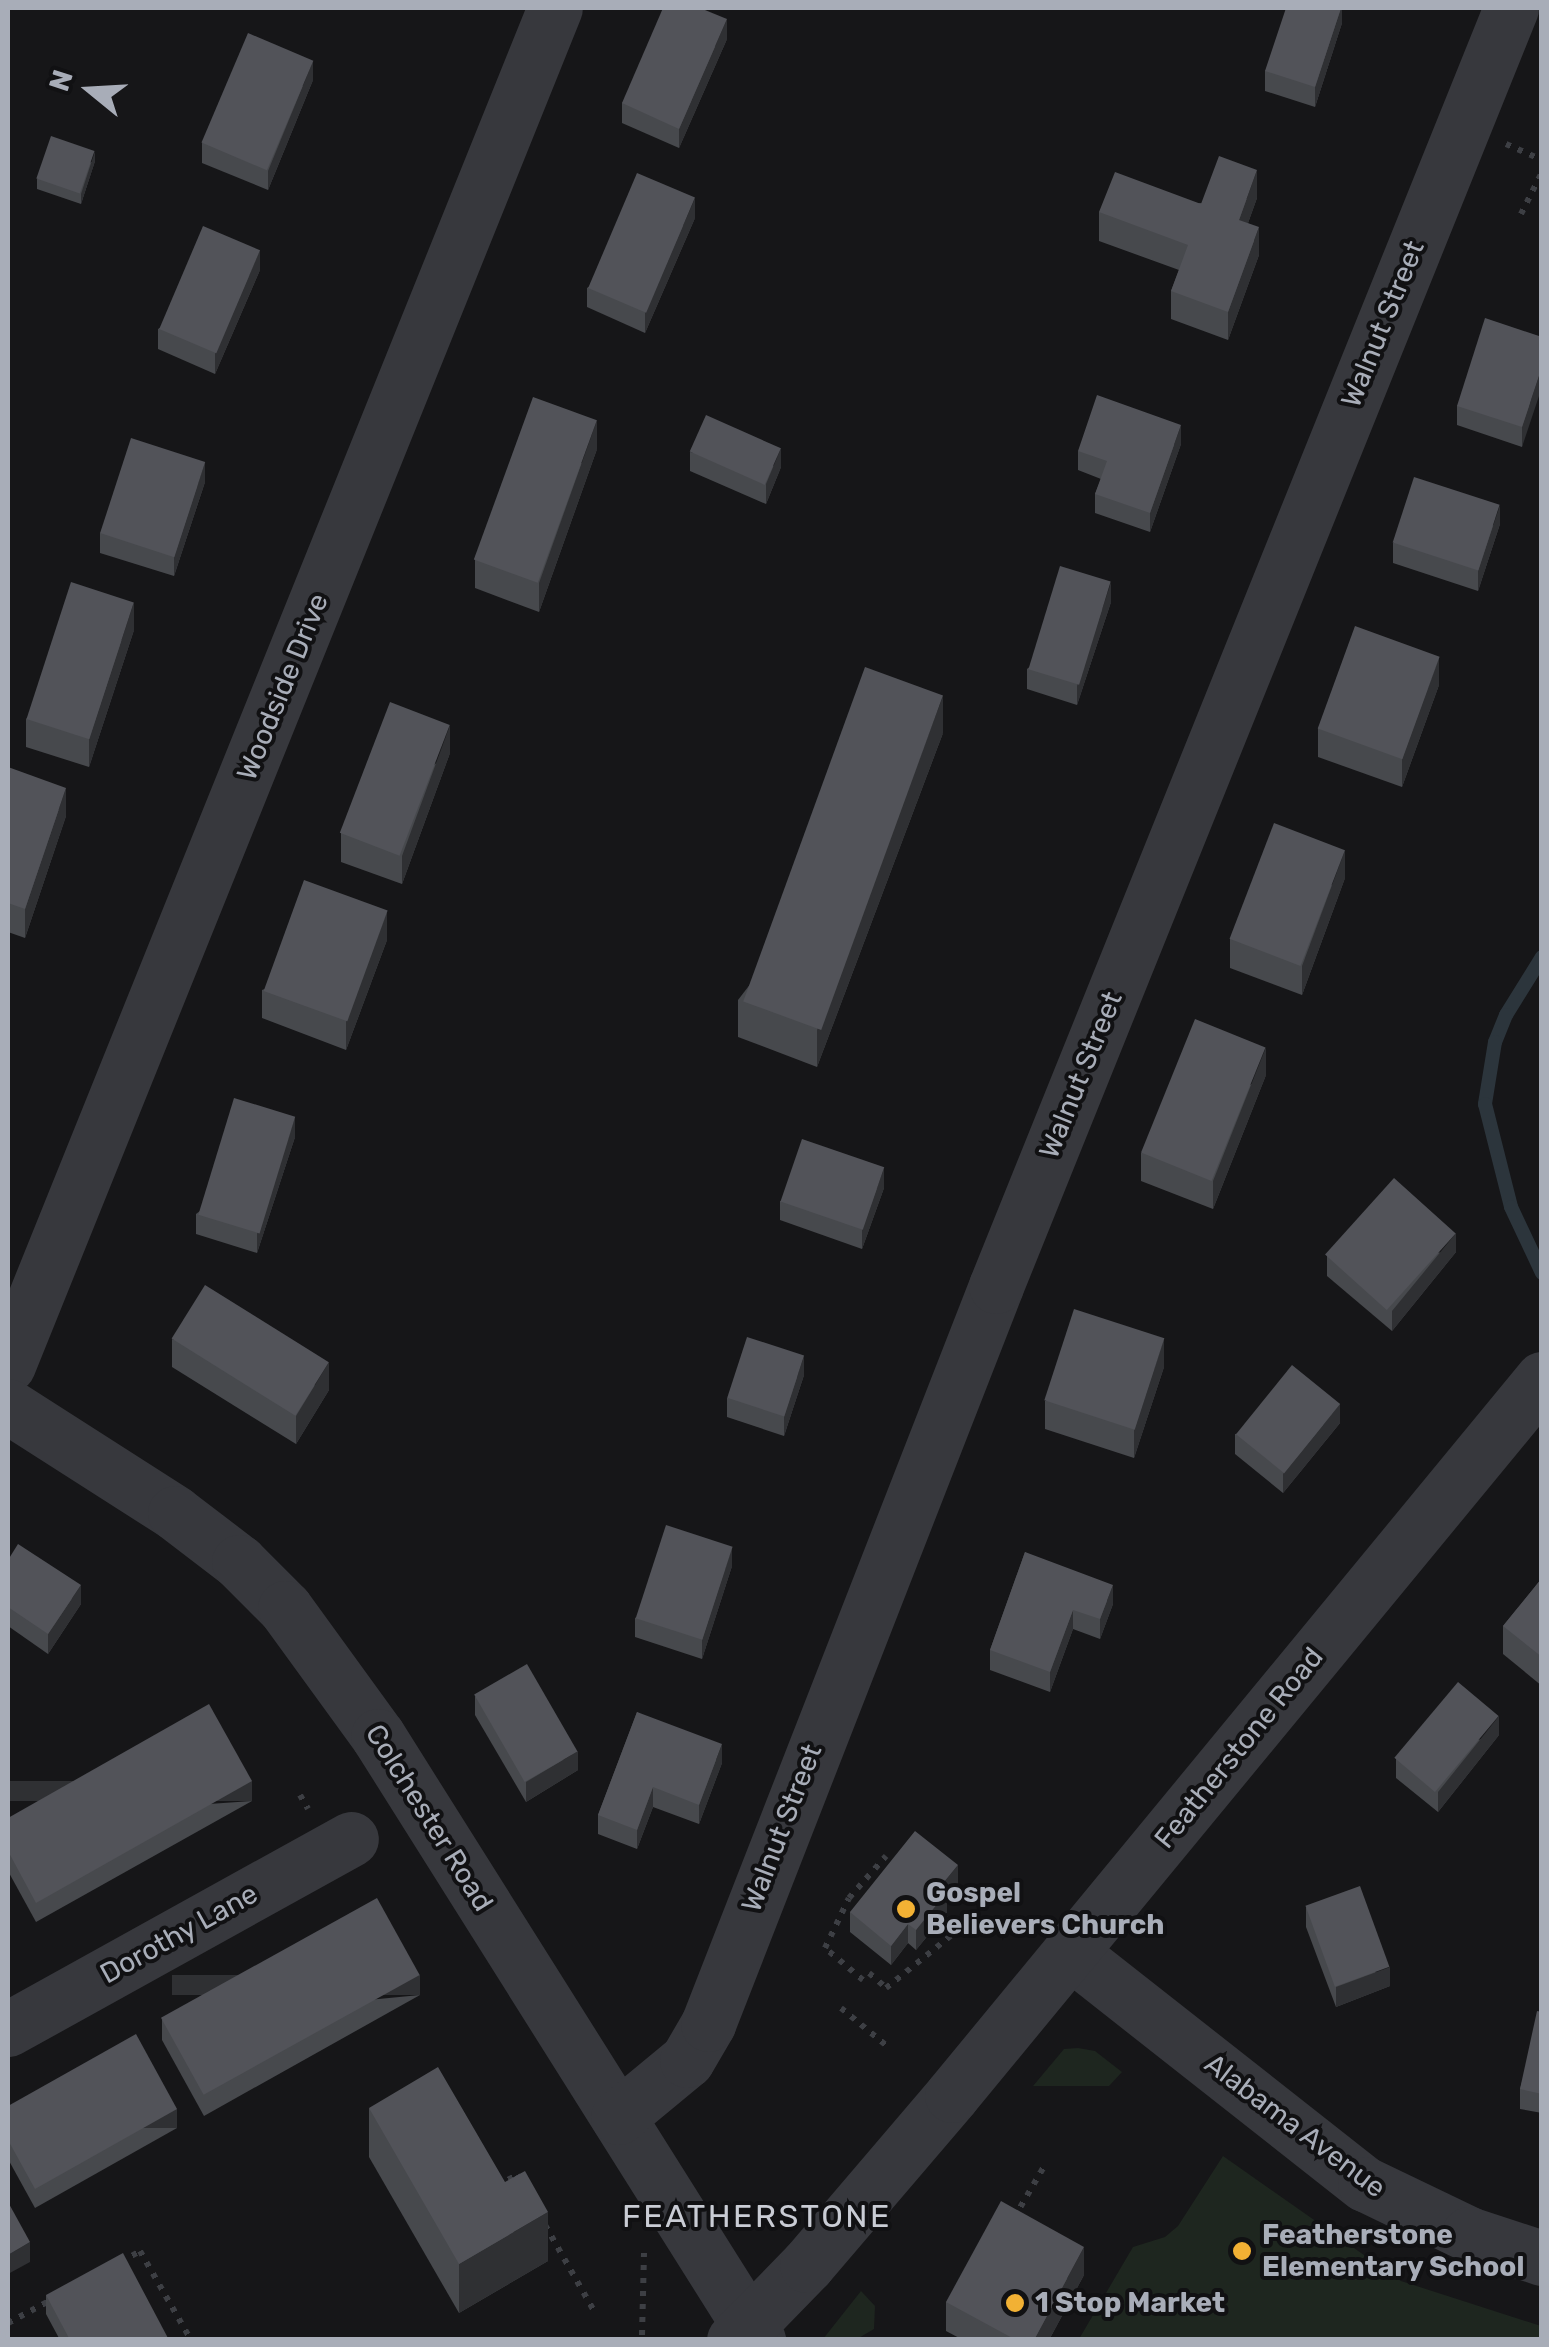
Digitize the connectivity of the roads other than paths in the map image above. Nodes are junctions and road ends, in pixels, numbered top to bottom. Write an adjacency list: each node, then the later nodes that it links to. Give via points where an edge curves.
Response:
1 (554, 8): 3 (street, Woodside Drive)
2 (1510, 8): 9 (street, Walnut Street, via 996,1286 708,2024 688,2060)
3 (8, 1365)
4 (1542, 1379): 7 (street, Featherstone Road)
5 (8, 1406): 9 (street, Colchester Road, via 175,1513 285,1608 367,1720)
6 (351, 1839): 8 (street, Dorothy Lane)
7 (1071, 1953): 10 (street, Alabama Avenue, via 1366,2184 1469,2234); 11 (street, Featherstone Road)
8 (8, 2029)
9 (618, 2117): 11 (street, Colchester Road)
10 (1542, 2258)
11 (747, 2335)

